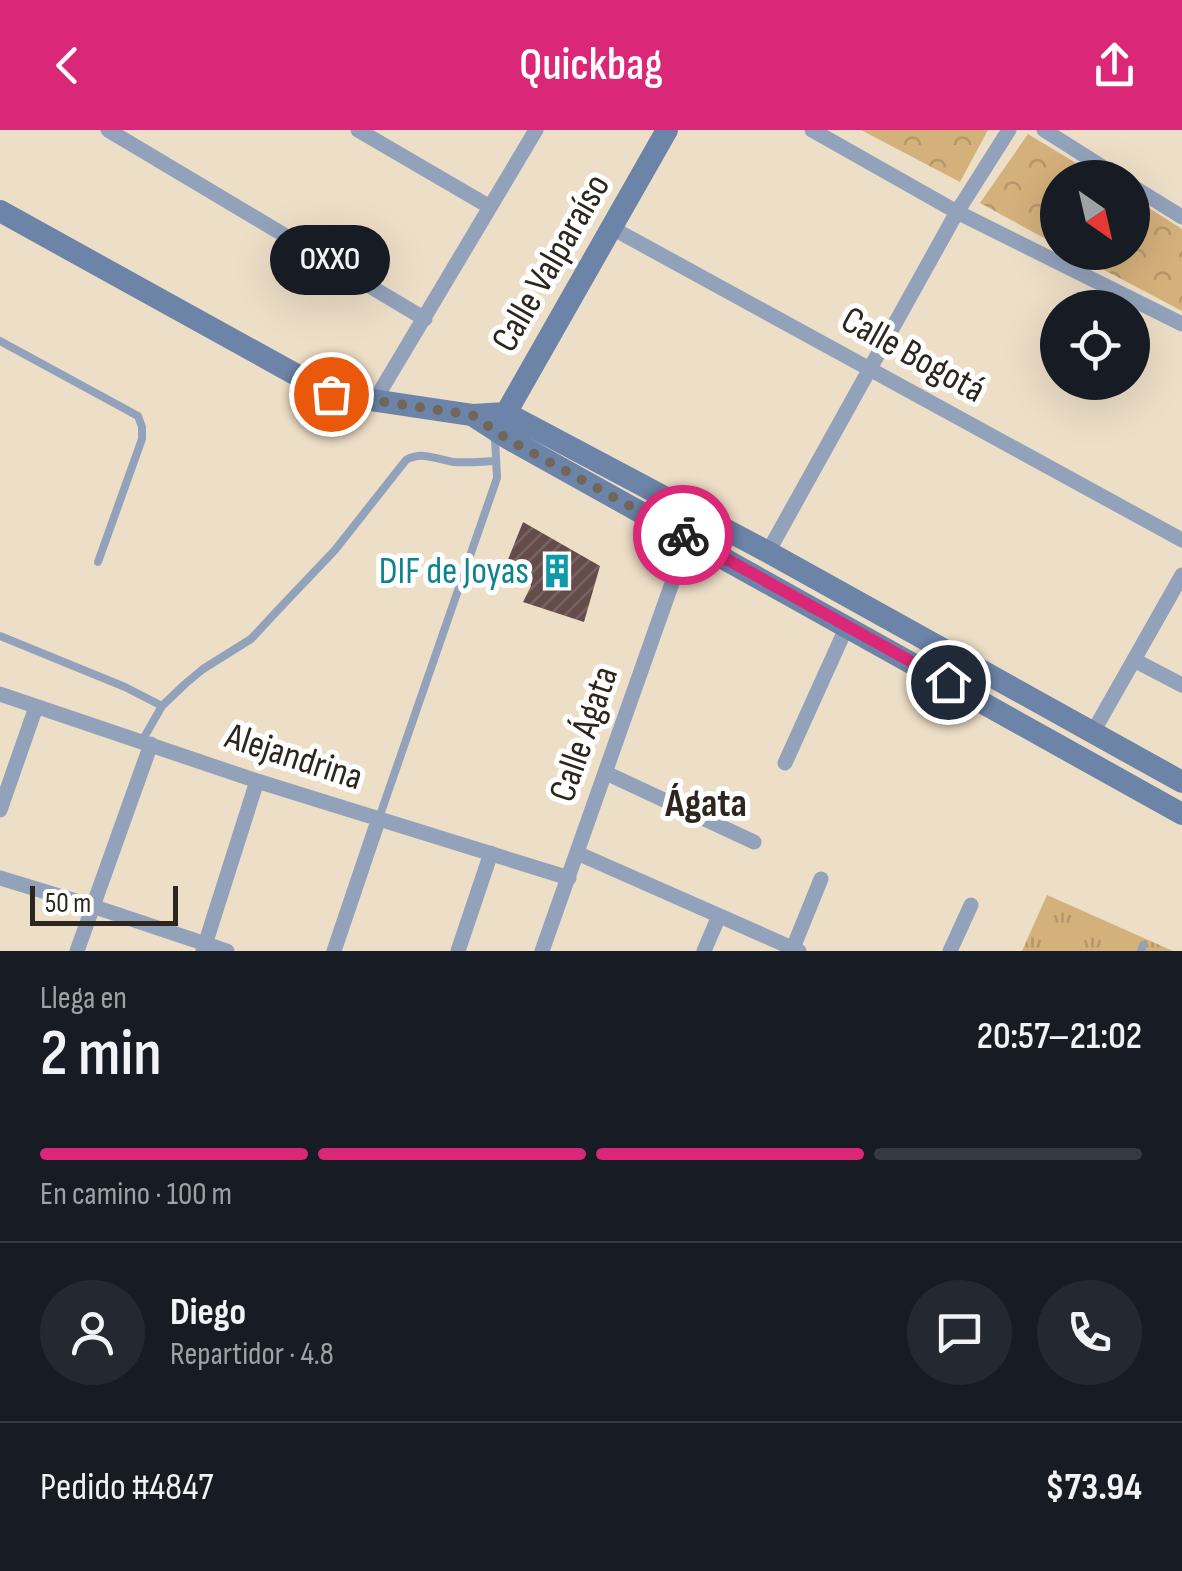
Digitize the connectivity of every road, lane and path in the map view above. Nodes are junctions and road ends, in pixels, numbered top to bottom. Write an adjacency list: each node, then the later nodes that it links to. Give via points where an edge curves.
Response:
1 (108, 130): 15 (street)
2 (358, 130): 10 (street)
3 (536, 130): 10 (street)
4 (667, 130): 14 (main road, Calle Valparaíso)
5 (812, 130): 12 (street)
6 (1009, 130): 12 (street)
7 (1044, 130): 8 (street)
8 (1092, 160)
9 (1150, 197): 13 (street)
10 (490, 207): 15 (street)
11 (0, 212): 19 (main road, via 331,394)
12 (956, 212): 16 (street); 18 (street)
13 (1182, 217)
14 (612, 228): 18 (street, Calle Bogotá); 20 (main road, Calle Valparaíso)
15 (425, 319): 19 (street)
16 (1182, 324)
17 (0, 342): 25 (lane, via 138,416 142,439)
18 (869, 368): 23 (street, Calle Bogotá); 24 (street)
19 (375, 400): 20 (main road)
20 (501, 422): 21 (lane); 22 (main road); 24 (main road)
21 (495, 461): 32 (lane, via 423,455 406,460 335,550 251,638); 42 (lane, via 497,478)
22 (688, 538): 27 (main road); 37 (street, Calle Ágata)
23 (1182, 540)
24 (768, 552): 34 (main road)
25 (98, 562)
26 (1182, 575): 29 (street)
27 (847, 626): 36 (street); 41 (main road)
28 (0, 636): 32 (lane)
29 (1134, 660): 30 (street); 34 (street)
30 (1182, 685)
31 (0, 694): 33 (street, Alejandrina)
32 (162, 706): 35 (lane)
33 (36, 707): 35 (street, Alejandrina); 40 (street)
34 (1093, 732): 39 (main road)
35 (146, 743): 38 (street, Alejandrina); 50 (street)
36 (785, 763)
37 (606, 773): 43 (street); 45 (street, Calle Ágata)
38 (258, 781): 42 (street, Alejandrina); 52 (street)
39 (1182, 782)
40 (0, 810)
41 (1182, 814)
42 (379, 818): 44 (street, Alejandrina); 56 (street)
43 (754, 842)
44 (491, 853): 47 (street, Alejandrina); 57 (street)
45 (578, 853): 47 (street, Calle Ágata); 51 (street)
46 (0, 878): 50 (street)
47 (569, 878): 58 (street, Calle Ágata)
48 (821, 879): 53 (street)
49 (971, 905): 60 (street)
50 (92, 906): 52 (street); 54 (street)
51 (719, 916): 53 (street); 59 (street)
52 (204, 948): 55 (street)
53 (786, 948)
54 (77, 951)
55 (227, 951)
56 (334, 951)
57 (458, 951)
58 (542, 951)
59 (704, 951)
60 (950, 951)

